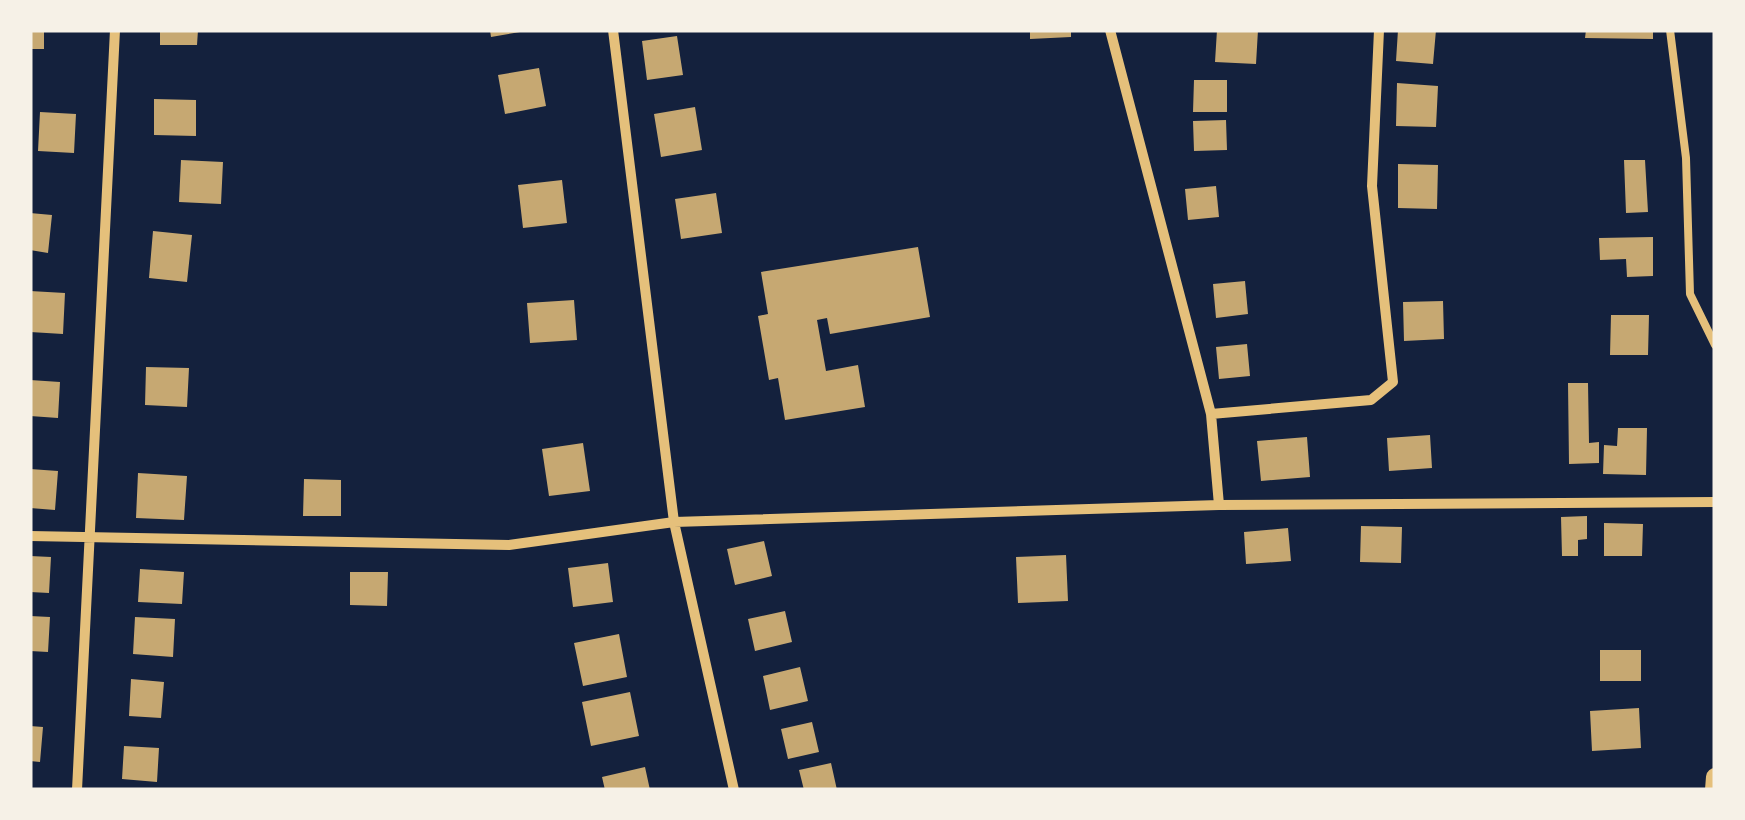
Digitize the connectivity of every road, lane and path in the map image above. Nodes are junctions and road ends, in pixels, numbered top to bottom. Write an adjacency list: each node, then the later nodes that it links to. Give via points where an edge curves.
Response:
1 (114, 30): 12 (street)
2 (612, 30): 10 (street)
3 (1110, 30): 7 (street)
4 (1379, 30): 7 (street, via 1372,186 1393,382 1372,400)
5 (1670, 30): 6 (lane, via 1686,158 1690,294)
6 (1715, 346)
7 (1211, 414): 9 (street)
8 (1715, 502): 9 (street)
9 (1219, 505): 10 (street)
10 (674, 522): 12 (street, via 509,545); 15 (street)
11 (30, 536): 12 (street)
12 (90, 538): 14 (street)
13 (1715, 777): 16 (street)
14 (77, 790)
15 (734, 790)
16 (1714, 790)

